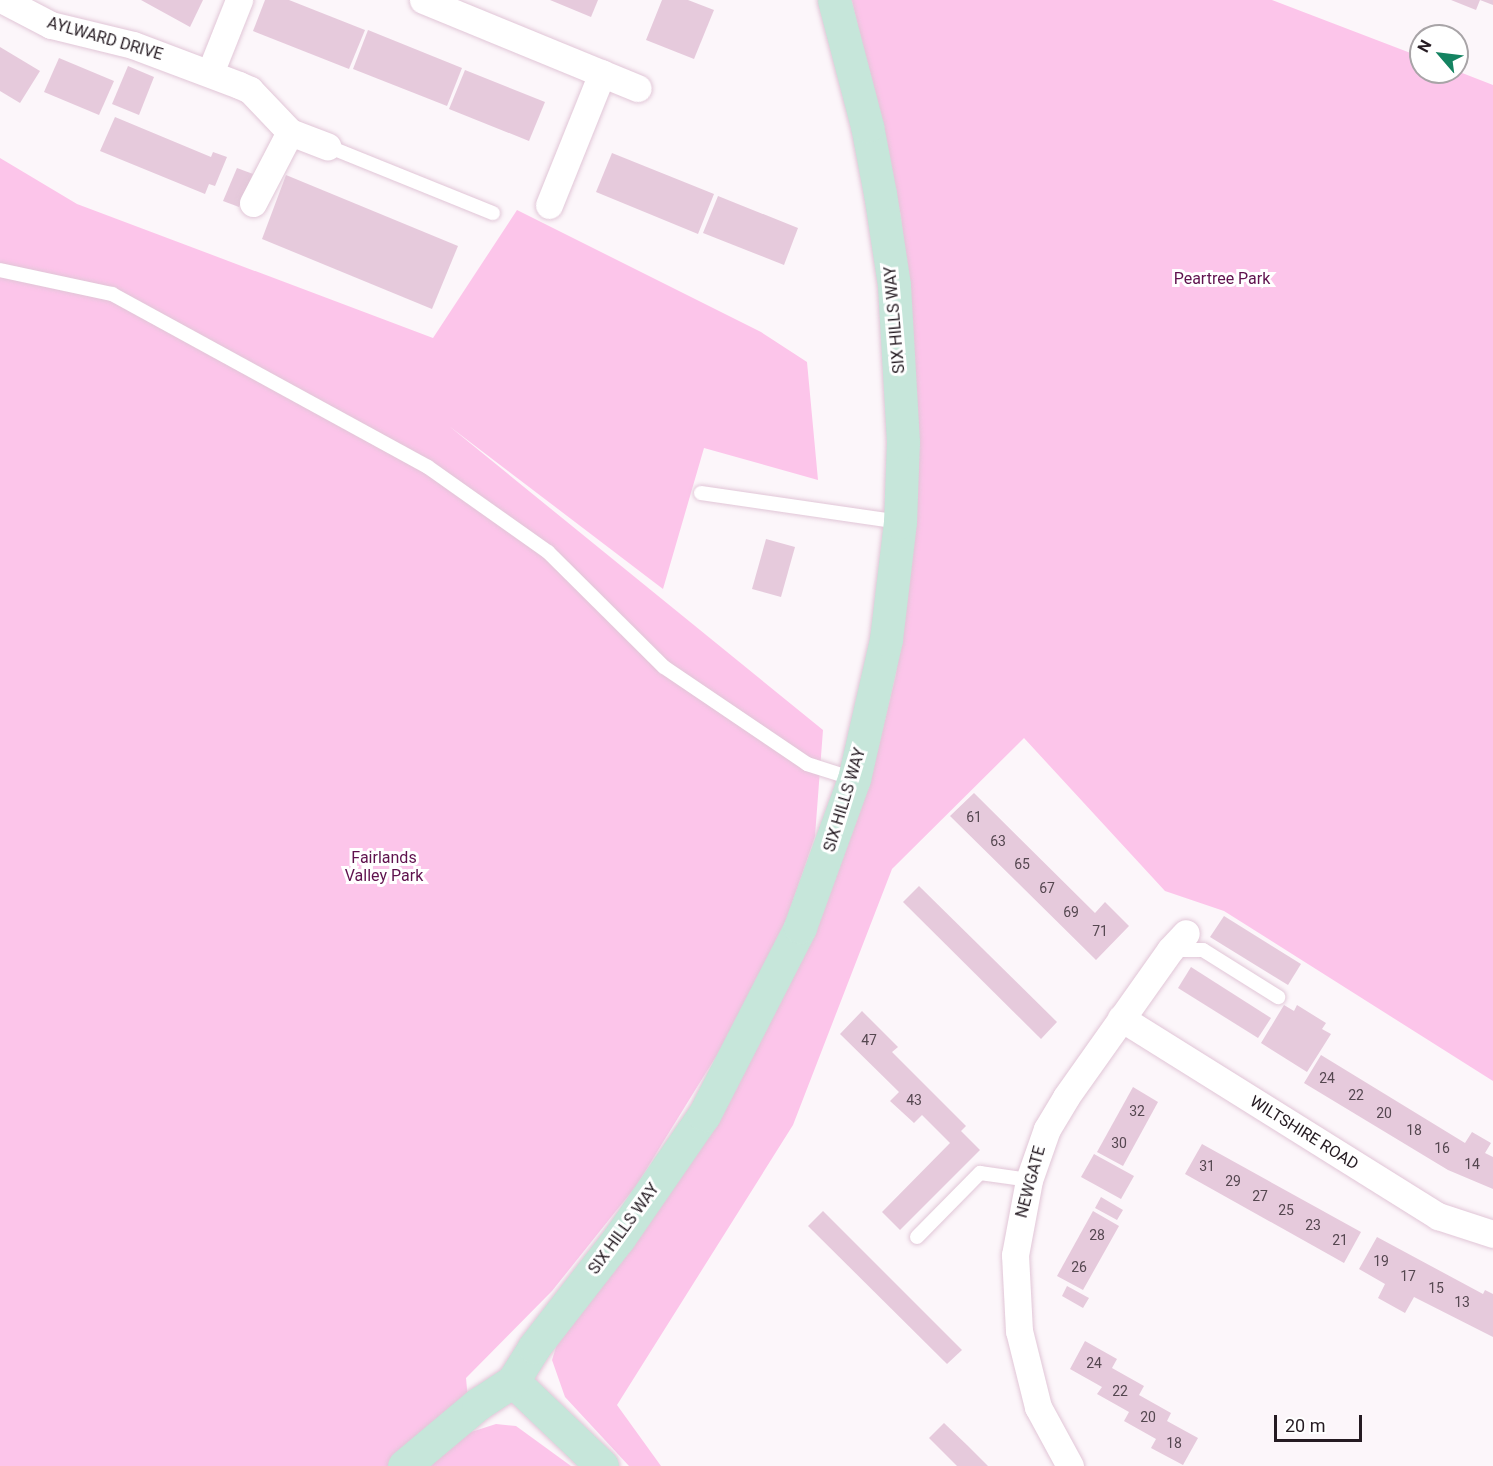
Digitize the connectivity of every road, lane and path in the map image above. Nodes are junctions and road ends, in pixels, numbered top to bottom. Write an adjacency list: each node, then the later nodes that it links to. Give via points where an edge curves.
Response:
1 (3, 0): 5 (street, AYLWARD DRIVE, via 51,25 133,45)
2 (239, 0): 5 (street)
3 (423, 0): 6 (street)
4 (834, 0): 15 (street, SIX HILLS WAY, via 867,126 894,285 903,442)
5 (210, 73): 8 (street, AYLWARD DRIVE, via 250,90)
6 (602, 73): 7 (street); 11 (street)
7 (638, 88)
8 (290, 132): 9 (street, AYLWARD DRIVE); 10 (street)
9 (327, 146): 12 (lane)
10 (253, 203)
11 (549, 206)
12 (493, 213)
13 (0, 270): 16 (lane, via 112,294 428,467 548,552 664,667 807,764)
14 (701, 493): 15 (lane)
15 (900, 522): 16 (street, SIX HILLS WAY, via 886,639)
16 (854, 779): 23 (street, SIX HILLS WAY, via 800,927 729,1071 668,1169 534,1347)
17 (1178, 941): 18 (lane, via 1203,950); 19 (street, NEWGATE)
18 (1278, 997)
19 (1121, 1018): 20 (street, NEWGATE, via 1047,1129); 21 (street, WILTSHIRE ROAD, via 1438,1216)
20 (1029, 1180): 22 (lane, via 980,1173); 26 (street, NEWGATE, via 1015,1255 1019,1331 1038,1407)
21 (1493, 1234)
22 (917, 1238)
23 (513, 1381): 24 (street, SIX HILLS WAY, via 478,1404); 25 (street)
24 (404, 1466)
25 (602, 1466)
26 (1070, 1466)

